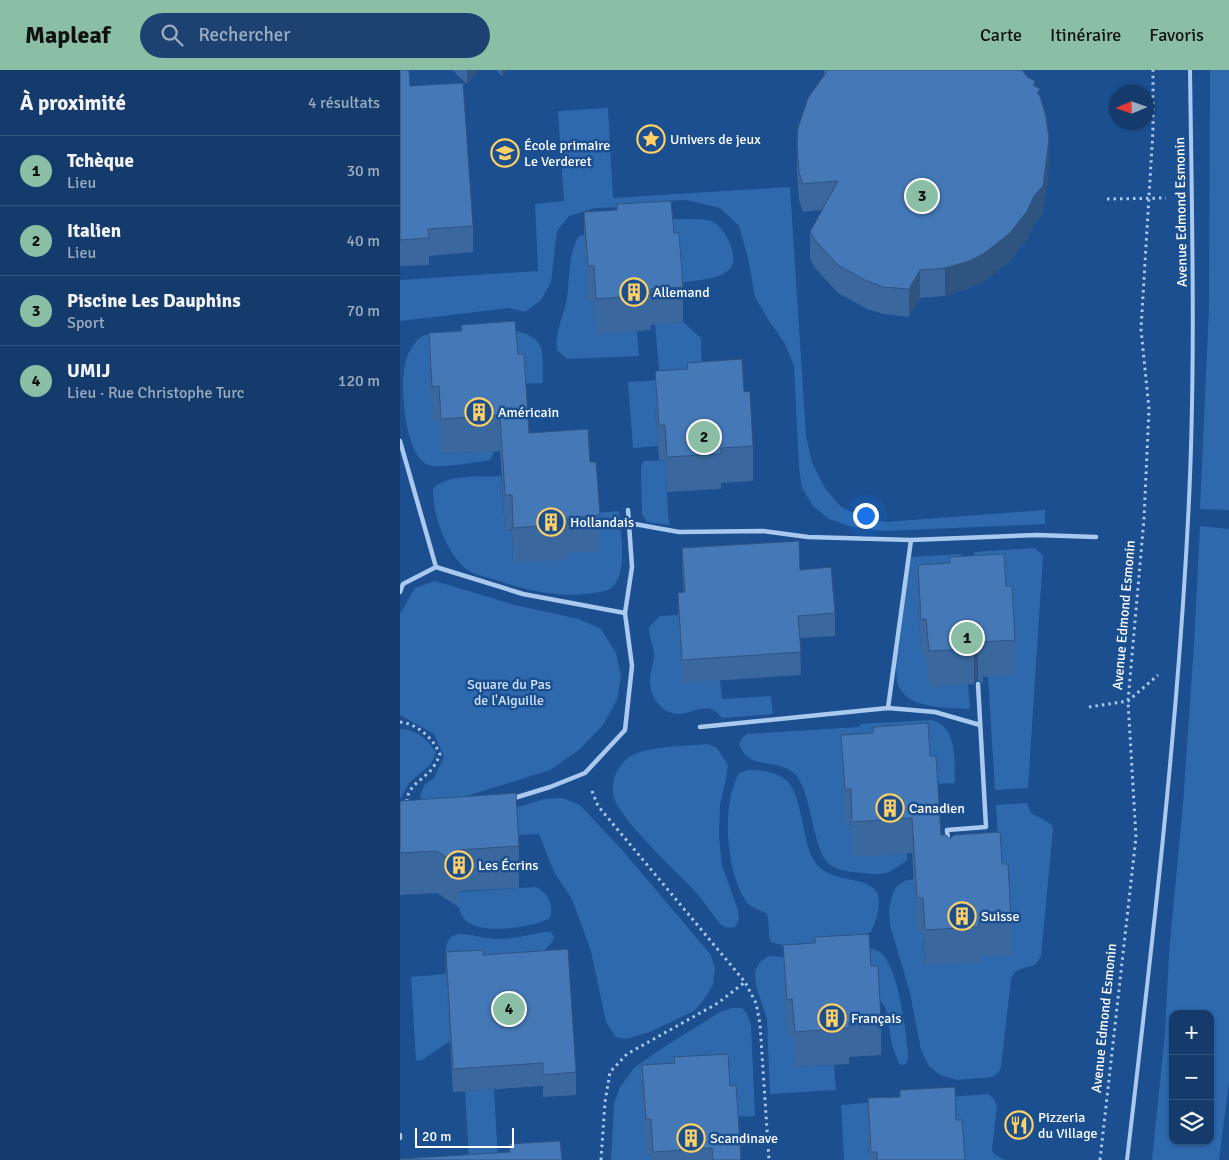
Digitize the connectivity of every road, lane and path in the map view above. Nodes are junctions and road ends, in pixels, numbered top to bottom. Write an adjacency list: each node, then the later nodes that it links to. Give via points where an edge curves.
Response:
1 (1152, 70): 3 (path, Avenue Edmond Esmonin)
2 (1190, 70): 30 (lane, Avenue Edmond Esmonin, via 1193,278 1188,520 1159,886)
3 (1150, 198): 4 (path); 5 (path); 16 (path, Avenue Edmond Esmonin, via 1141,329 1149,409 1144,519)
4 (1166, 198)
5 (1107, 199)
6 (400, 442): 11 (street)
7 (628, 510): 8 (street)
8 (629, 523): 10 (street, via 679,532 763,532 808,537); 13 (street, via 632,567)
9 (1096, 536): 10 (street)
10 (911, 540): 18 (street)
11 (436, 567): 12 (street, via 403,584); 13 (street, via 523,594)
12 (400, 592)
13 (625, 613): 22 (street, via 632,666 625,730)
14 (1162, 672): 16 (path)
15 (978, 684): 20 (street)
16 (1128, 701): 17 (path); 29 (path, Avenue Edmond Esmonin, via 1136,838)
17 (1088, 707)
18 (888, 708): 20 (street, via 935,712); 21 (street)
19 (400, 722): 24 (path, via 423,732 436,744 440,755 434,767 414,785)
20 (980, 725): 25 (street, via 986,827 947,830)
21 (700, 727)
22 (585, 773): 23 (street); 26 (path, via 598,806)
23 (504, 801)
24 (406, 806)
25 (948, 846)
26 (744, 982): 27 (path, via 718,1003 627,1054 610,1072); 28 (path, via 756,1003 760,1024)
27 (601, 1160)
28 (769, 1160)
29 (1100, 1160)
30 (1127, 1160)

